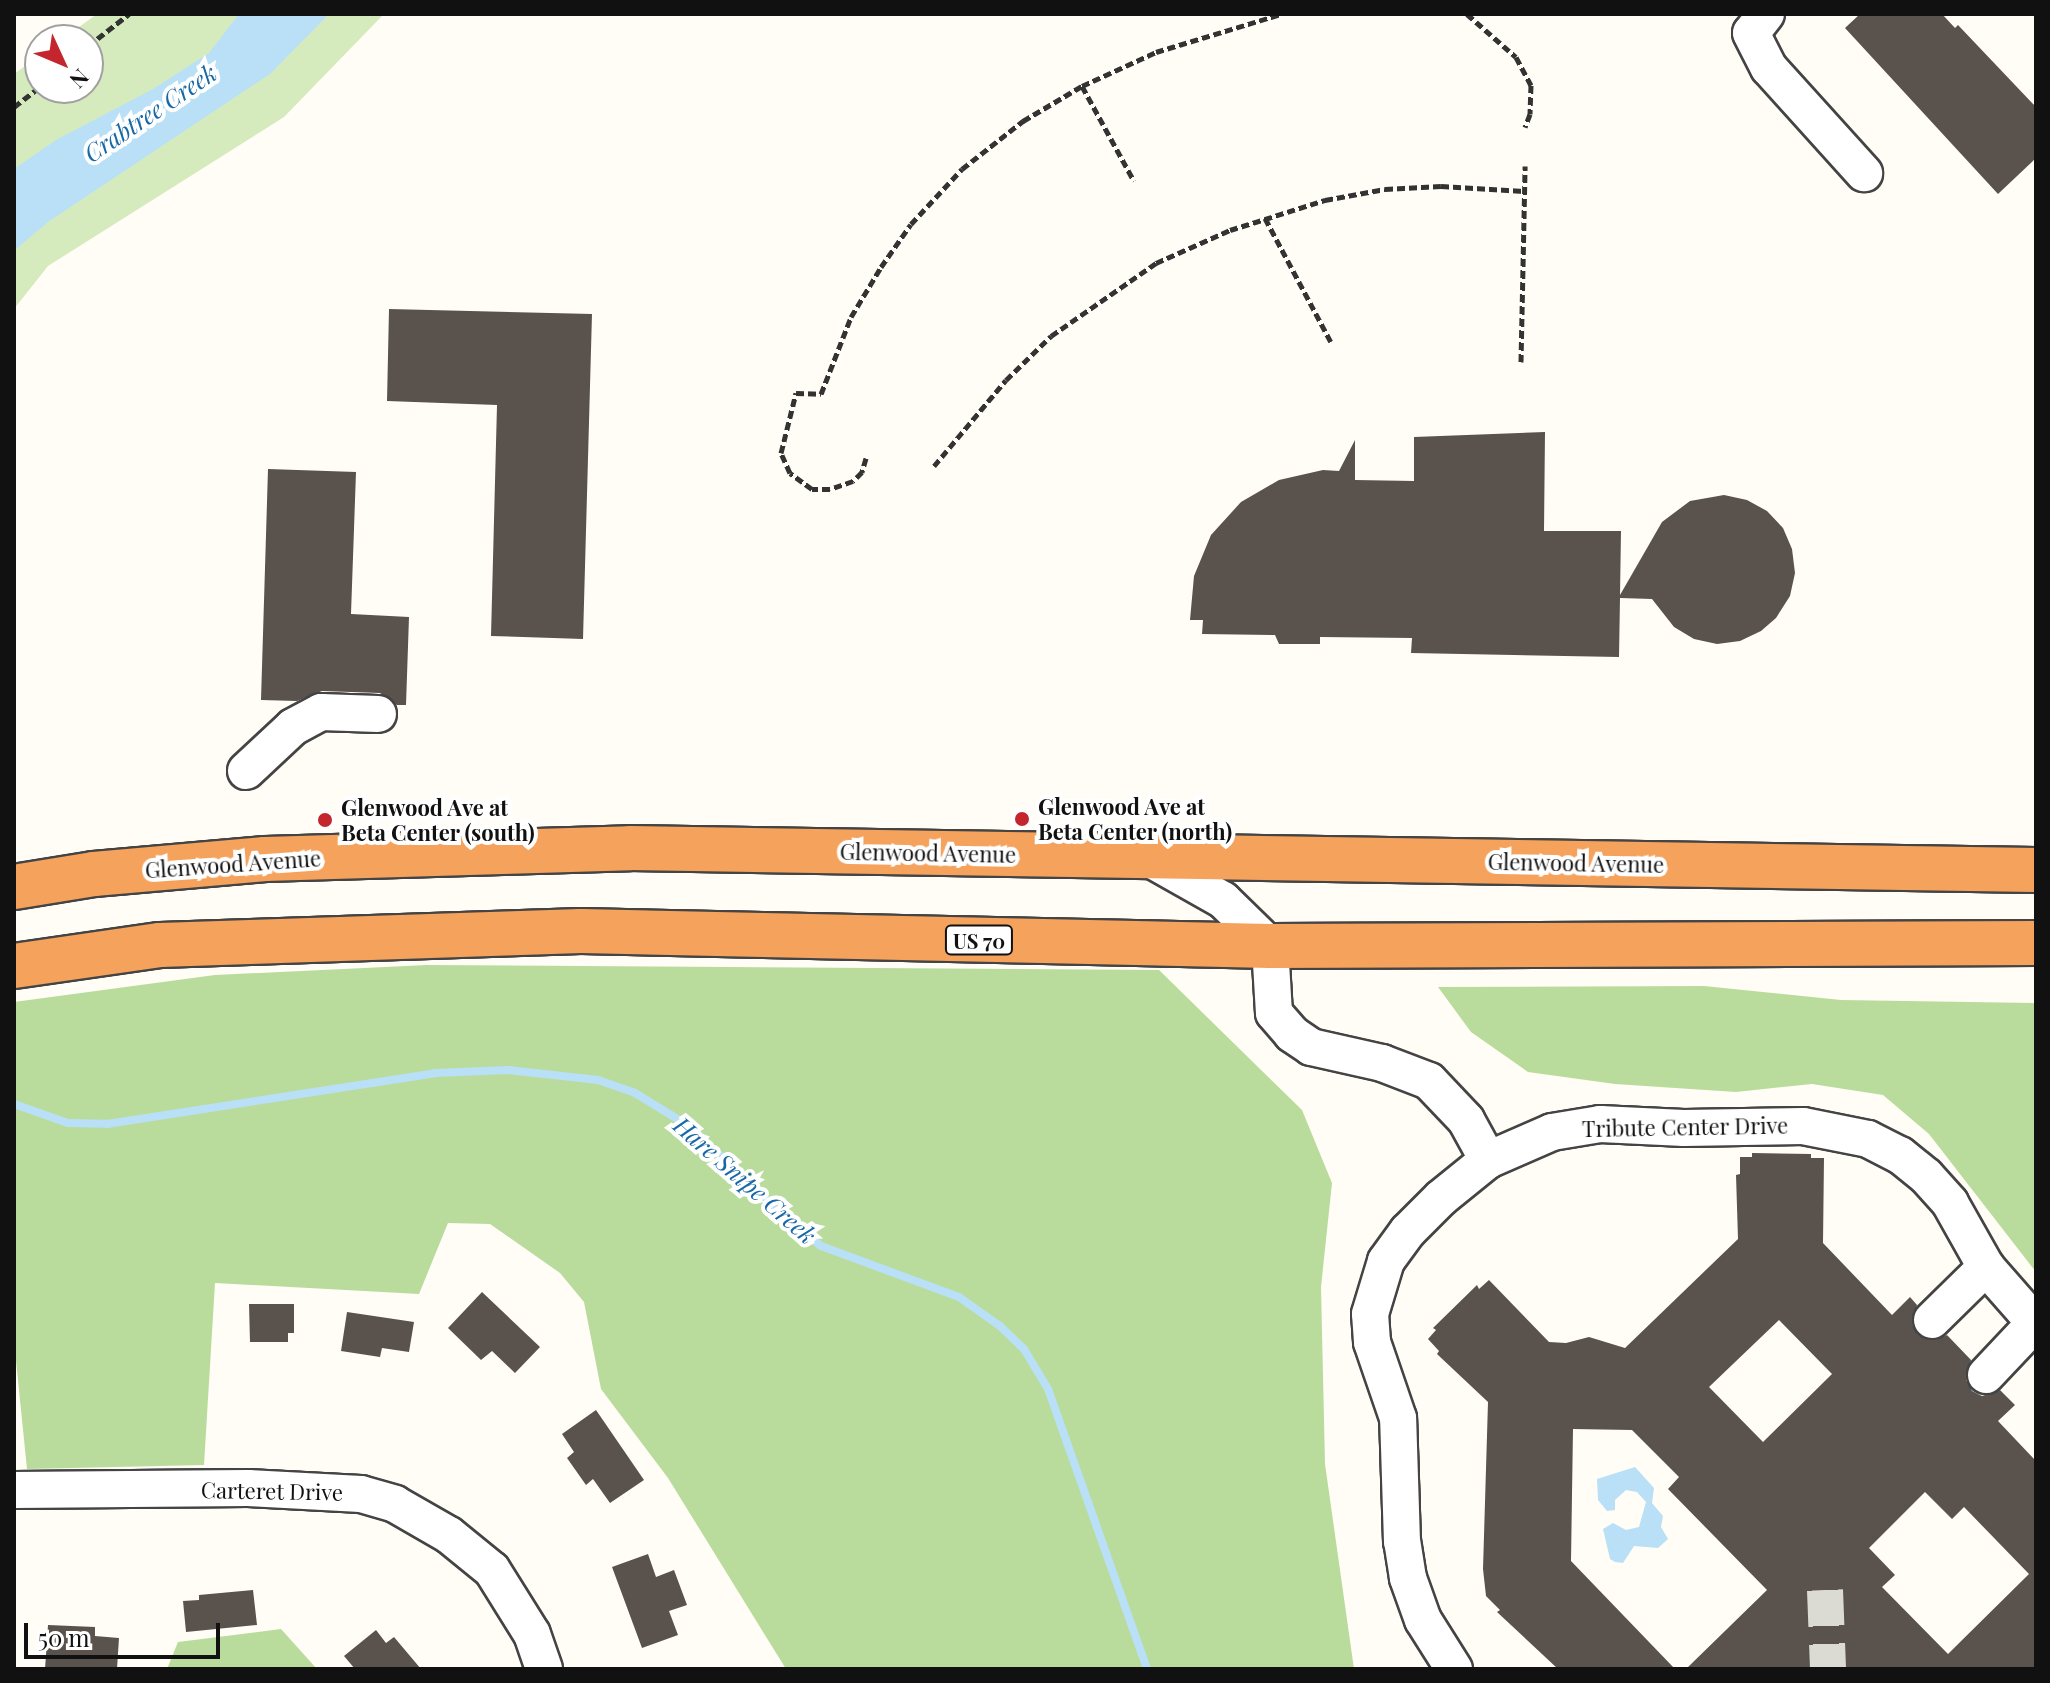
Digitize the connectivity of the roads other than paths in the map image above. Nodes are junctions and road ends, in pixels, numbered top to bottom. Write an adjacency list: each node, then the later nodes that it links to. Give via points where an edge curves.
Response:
1 (1766, 14): 2 (street, via 1751,33 1769,68)
2 (1864, 173)
3 (378, 714): 4 (street, via 321,712 293,727)
4 (246, 771)
5 (1147, 857): 6 (highway, Glenwood Avenue); 7 (highway, Glenwood Avenue, via 599,849 265,859 94,874); 9 (street, via 1223,900)
6 (2036, 870)
7 (14, 887)
8 (2036, 943): 9 (highway, US 70)
9 (1270, 946): 10 (highway, US 70, via 581,931 160,945); 11 (street, via 1274,1013 1292,1034 1311,1047 1382,1063 1429,1081 1466,1120)
10 (14, 966)
11 (1488, 1160): 12 (street, Tribute Center Drive, via 1552,1132 1600,1124 1838,1131 1900,1155 1926,1176 1950,1203); 18 (street, Tribute Center Drive, via 1408,1231 1386,1261 1370,1314 1372,1342 1398,1418 1408,1578 1423,1620)
12 (1986, 1267): 13 (street); 14 (street, Tribute Center Drive)
13 (1932, 1320)
14 (2036, 1324): 15 (street)
15 (1986, 1375)
16 (14, 1490): 17 (street, Carteret Drive, via 248,1488 361,1494 395,1504 449,1535 492,1570 532,1634)
17 (544, 1669)
18 (1454, 1669)

